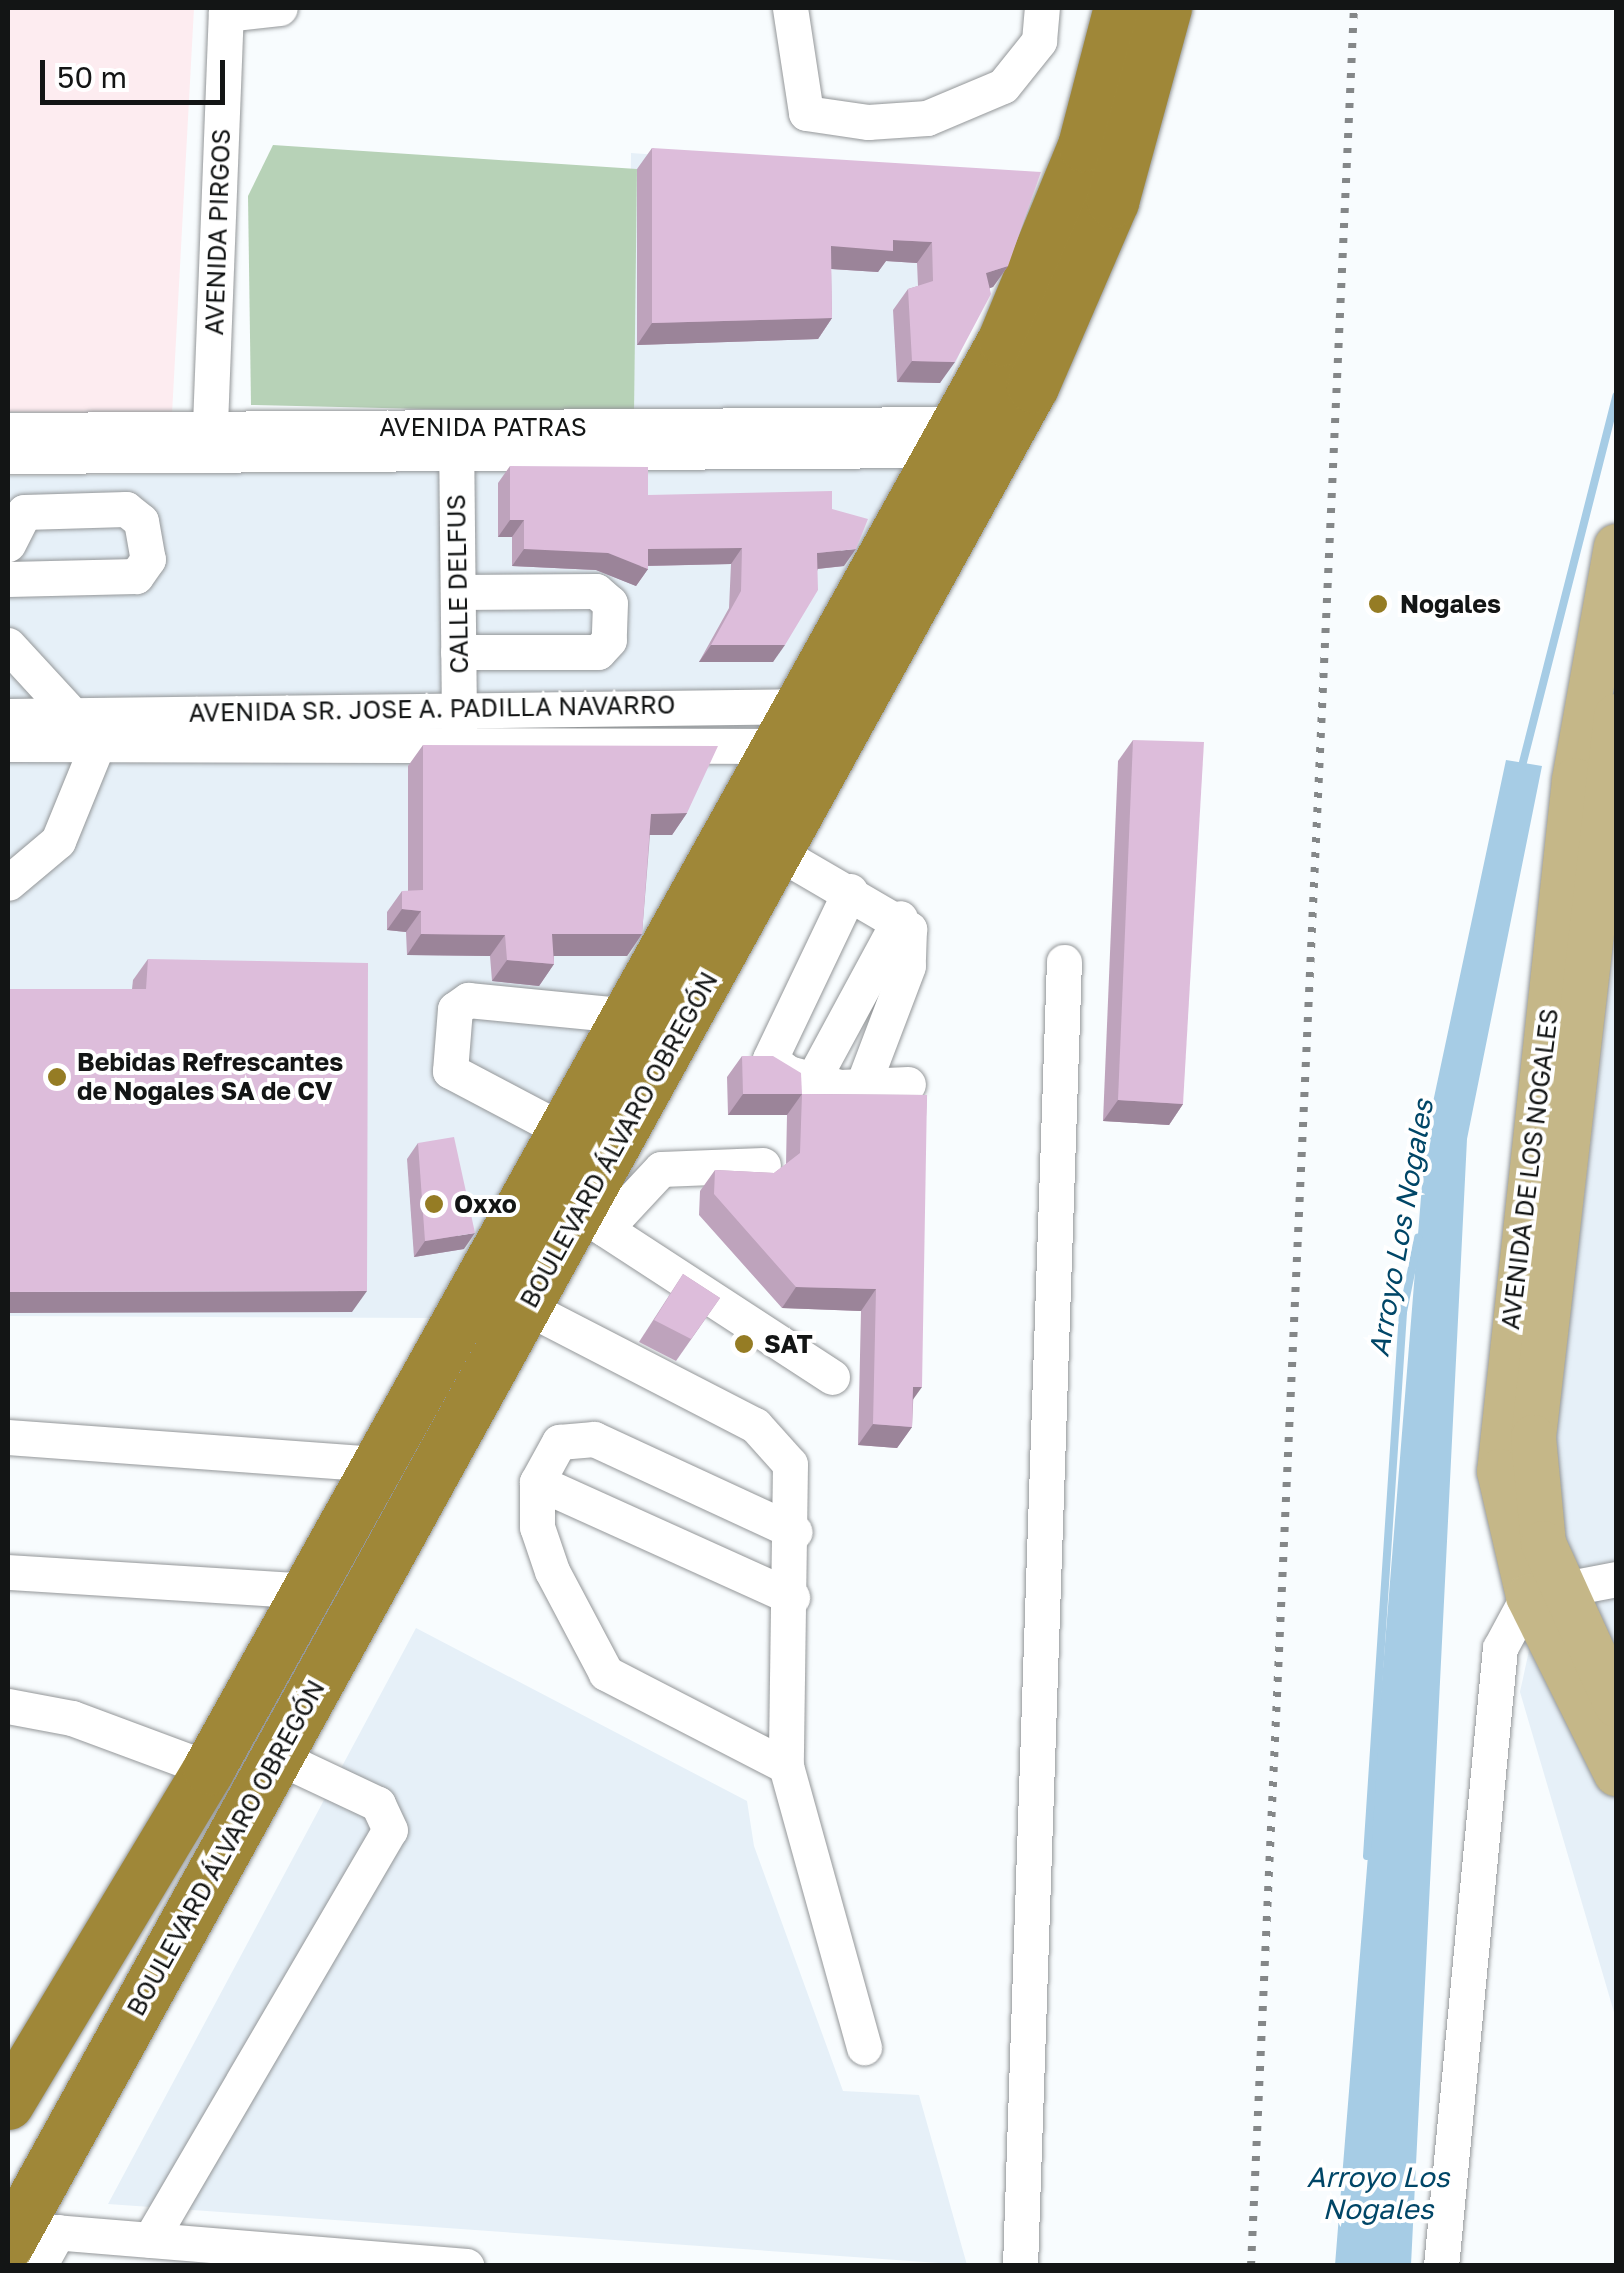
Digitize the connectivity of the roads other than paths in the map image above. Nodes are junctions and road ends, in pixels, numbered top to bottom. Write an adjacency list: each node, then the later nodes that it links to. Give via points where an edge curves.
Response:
1 (280, 8): 6 (street)
2 (790, 8): 3 (street, via 796,97 806,114 868,122 927,118 1003,86 1038,41)
3 (1042, 8)
4 (1120, 8): 8 (highway, BOULEVARD ÁLVARO OBREGÓN, via 1049,240)
5 (1166, 8): 23 (highway, BOULEVARD ÁLVARO OBREGÓN, via 1113,202 1070,305)
6 (226, 11): 9 (street, AVENIDA PIRGOS)
7 (8, 430): 9 (street, AVENIDA PATRAS)
8 (951, 437): 10 (street, AVENIDA PATRAS); 20 (highway, BOULEVARD ÁLVARO OBREGÓN)
9 (209, 442): 10 (street, AVENIDA PATRAS); 11 (street, AVENIDA PATRAS)
10 (456, 442): 15 (street, CALLE DELFUS)
11 (8, 456)
12 (8, 544): 14 (street, via 24,512 126,509 141,520 148,559 136,576)
13 (1616, 546): 47 (main road, AVENIDA DE LOS NOGALES, via 1574,780 1501,1427 1504,1512)
14 (8, 579)
15 (458, 592): 17 (street, CALLE DELFUS); 17 (street, via 596,591 610,603 609,640 598,652)
16 (8, 645): 22 (street)
17 (458, 652): 21 (street, CALLE DELFUS)
18 (8, 716): 22 (street, AVENIDA SR. JOSE A. PADILLA NAVARRO)
19 (1616, 716): 47 (main road, AVENIDA DE LOS NOGALES, via 1533,1437)
20 (792, 722): 21 (street, AVENIDA SR. JOSE A. PADILLA NAVARRO); 23 (street, AVENIDA SR. JOSE A. PADILLA NAVARRO); 23 (street, AVENIDA SR. JOSE A. PADILLA NAVARRO); 30 (highway, BOULEVARD ÁLVARO OBREGÓN)
21 (459, 725): 22 (street, AVENIDA SR. JOSE A. PADILLA NAVARRO)
22 (90, 729): 24 (street, AVENIDA SR. JOSE A. PADILLA NAVARRO); 26 (street, via 58,841)
23 (843, 738): 25 (highway, BOULEVARD ÁLVARO OBREGÓN)
24 (8, 744)
25 (779, 853): 27 (street); 31 (highway, BOULEVARD ÁLVARO OBREGÓN)
26 (8, 883)
27 (850, 891): 28 (street); 32 (street, via 771,1048 775,1067)
28 (900, 918): 32 (street); 34 (street, via 911,939 908,966)
29 (1064, 962): 61 (street)
30 (630, 1016): 35 (highway, BOULEVARD ÁLVARO OBREGÓN); 35 (street, via 468,1000 455,1008 450,1071)
31 (669, 1050): 35 (highway, via 634,1089); 37 (highway, BOULEVARD ÁLVARO OBREGÓN)
32 (812, 1081): 34 (street)
33 (908, 1084): 34 (street)
34 (862, 1088)
35 (564, 1131): 38 (highway, via 563,1208); 41 (highway, BOULEVARD ÁLVARO OBREGÓN)
36 (763, 1165): 37 (street, via 661,1169)
37 (592, 1221): 38 (highway, BOULEVARD ÁLVARO OBREGÓN); 39 (street)
38 (533, 1295): 43 (street, via 755,1425 790,1464); 51 (highway, BOULEVARD ÁLVARO OBREGÓN)
39 (832, 1377)
40 (8, 1437): 41 (street)
41 (379, 1464): 46 (highway, BOULEVARD ÁLVARO OBREGÓN)
42 (537, 1482): 43 (street, via 559,1442 594,1439); 48 (street); 52 (street, via 537,1528 552,1571 606,1673)
43 (795, 1532): 48 (street)
44 (8, 1572): 46 (street)
45 (1616, 1580): 47 (street)
46 (309, 1591): 53 (highway, BOULEVARD ÁLVARO OBREGÓN)
47 (1543, 1592): 49 (main road, AVENIDA DE LOS NOGALES); 54 (main road, AVENIDA DE LOS NOGALES); 62 (street, via 1512,1616 1492,1682)
48 (792, 1597): 52 (street)
49 (1616, 1704)
50 (8, 1706): 53 (street, via 72,1718)
51 (276, 1756): 57 (street, via 378,1804 390,1830); 58 (highway, BOULEVARD ÁLVARO OBREGÓN)
52 (786, 1766): 55 (street)
53 (209, 1769): 56 (highway, BOULEVARD ÁLVARO OBREGÓN)
54 (1616, 1772)
55 (864, 2047)
56 (8, 2104)
57 (150, 2240): 58 (street); 59 (street)
58 (30, 2243)
59 (419, 2264): 60 (street)
60 (466, 2266)
61 (1020, 2266)
62 (1441, 2266)

